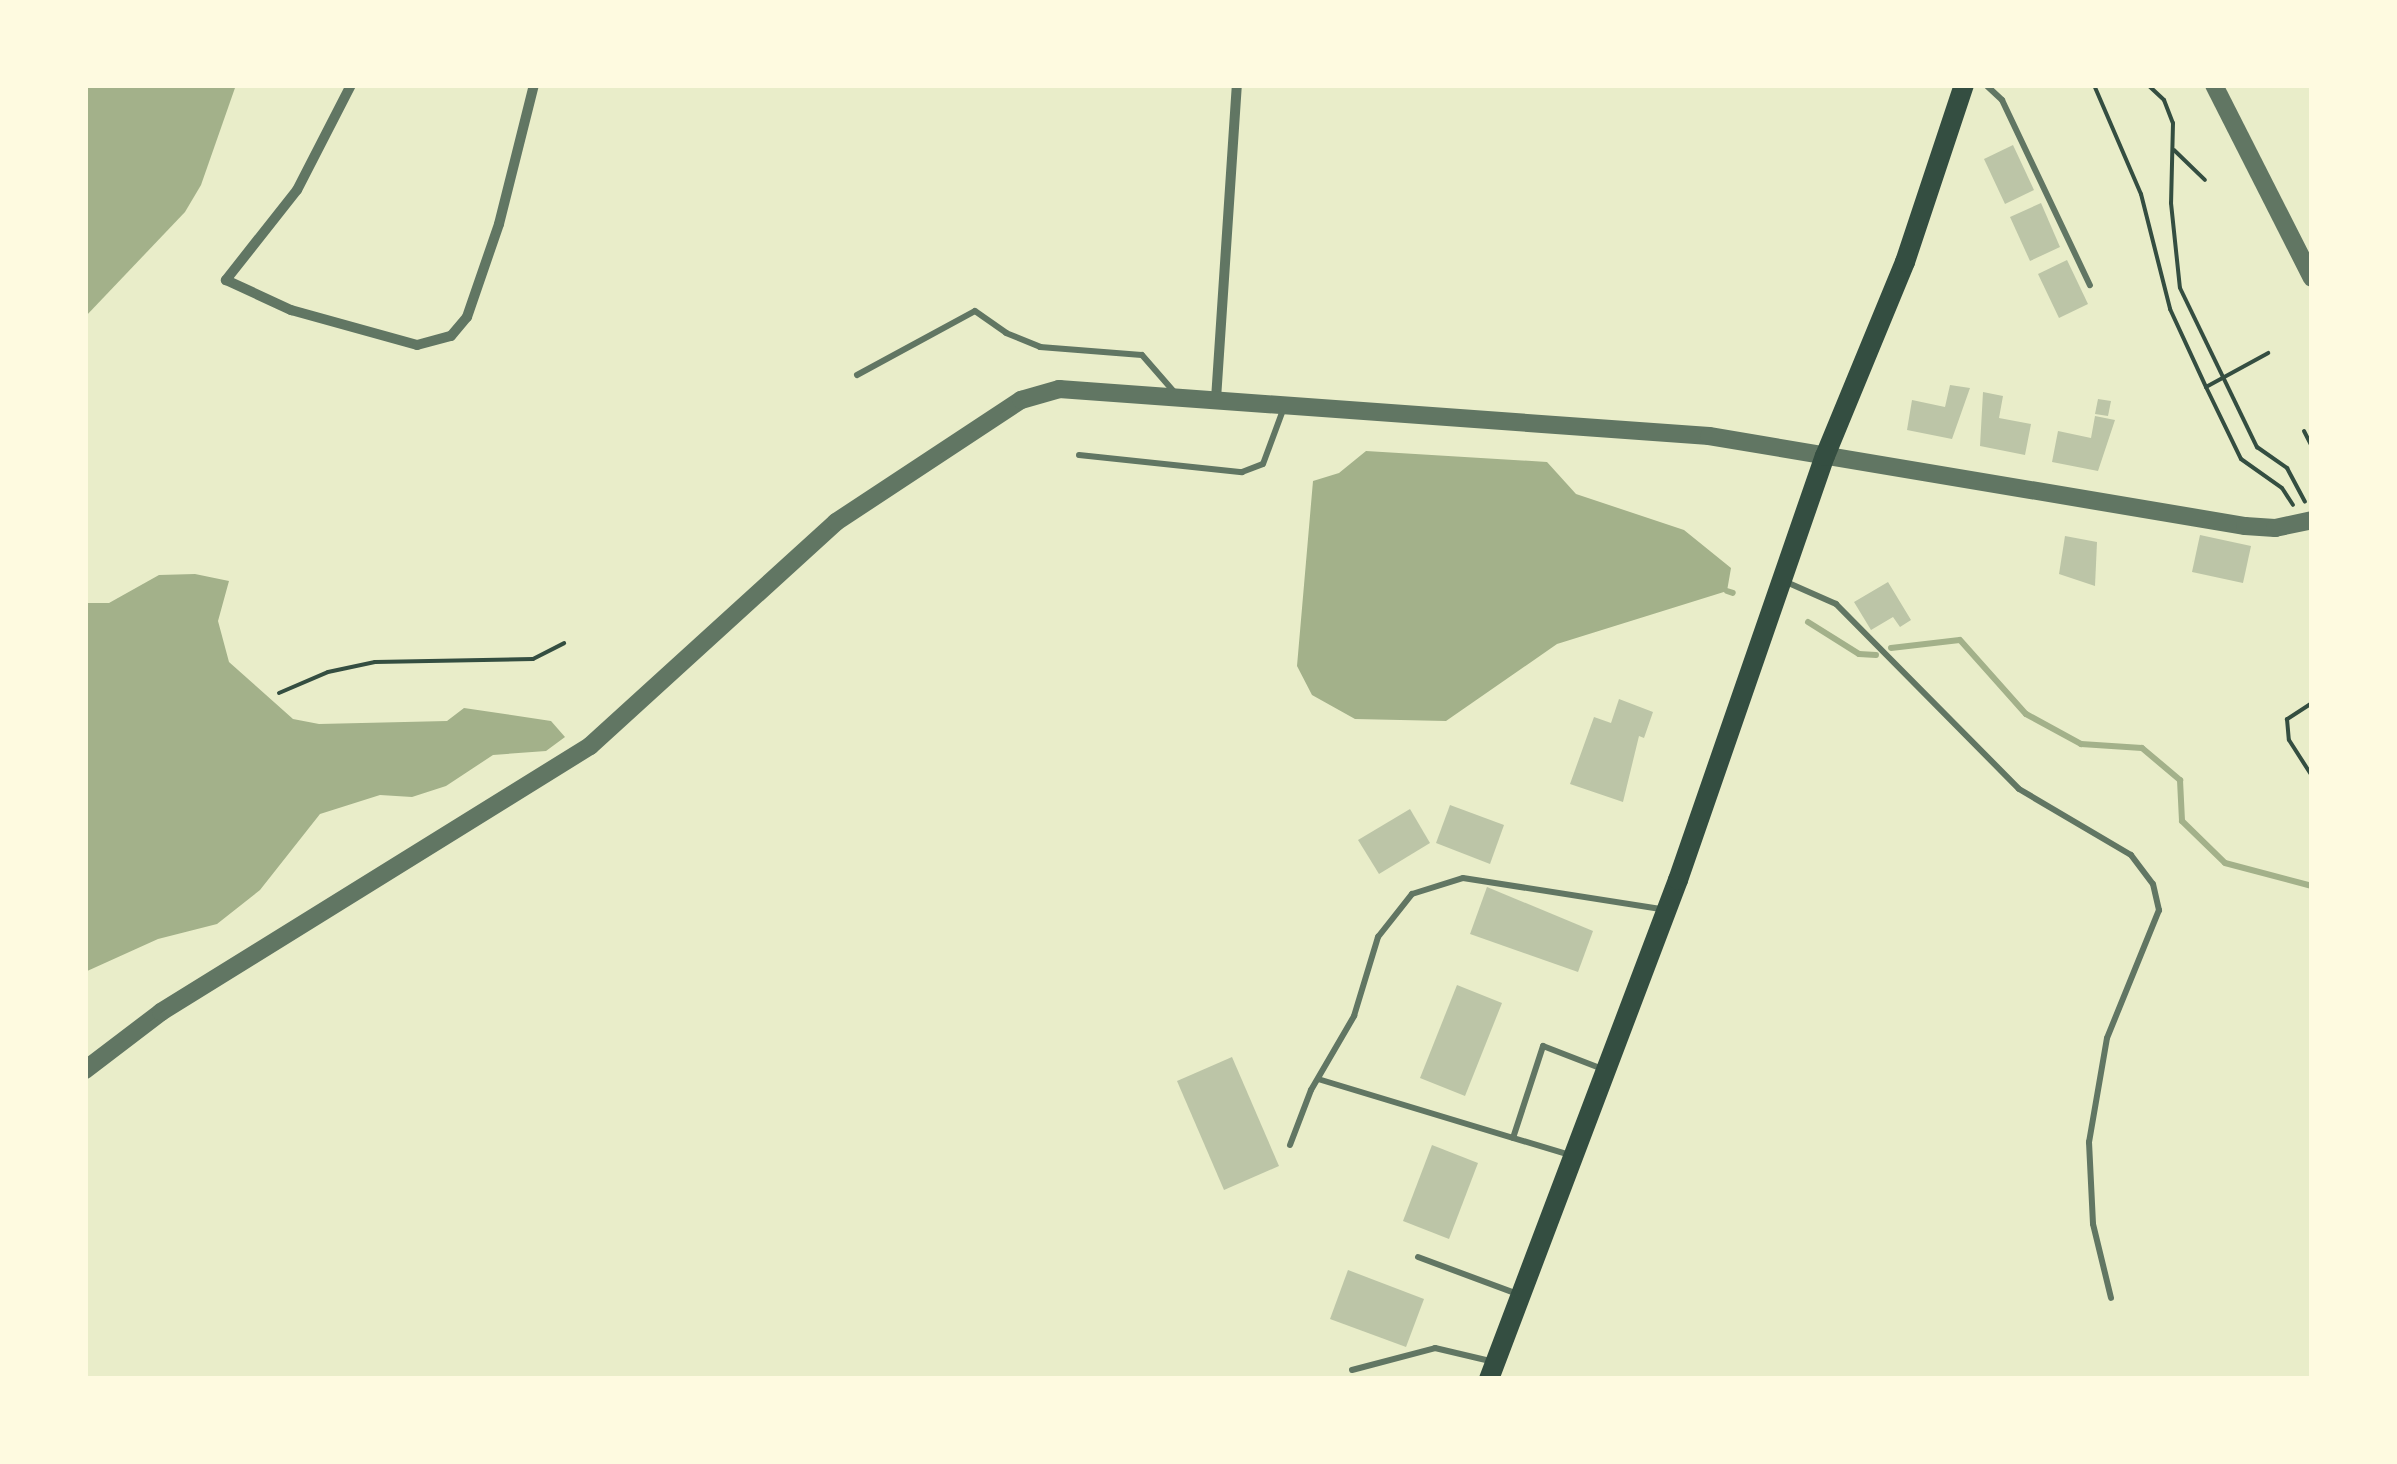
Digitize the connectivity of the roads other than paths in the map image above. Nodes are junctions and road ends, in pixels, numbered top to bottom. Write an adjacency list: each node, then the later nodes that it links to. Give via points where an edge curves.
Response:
1 (351, 85): 2 (street, via 297,190 226,280 292,310 418,345 451,336 467,317)
2 (534, 85)
3 (1237, 85): 11 (street)
4 (1964, 85): 14 (main road, via 1904,262)
5 (1986, 85): 8 (lane, via 2002,100)
6 (2214, 85): 7 (street)
7 (2312, 278)
8 (2090, 285)
9 (857, 375): 10 (lane, via 976,310 1006,334 1040,346 1142,356)
10 (1176, 395): 11 (street); 18 (street, via 1084,387 1021,400 836,522 590,746 160,1012)
11 (1216, 399): 12 (street)
12 (1286, 404): 13 (lane, via 1263,464 1242,472); 14 (street, via 1709,436)
13 (1079, 455)
14 (1825, 456): 15 (street, via 2276,528); 16 (main road)
15 (2309, 519)
16 (1783, 580): 17 (main road); 26 (lane, via 1836,604 2019,789 2131,855 2153,884 2159,910 2107,1038 2089,1142 2093,1224)
17 (1667, 910): 19 (main road); 20 (lane, via 1463,878 1412,894 1378,937 1354,1016)
18 (85, 1070)
19 (1607, 1070): 21 (lane, via 1543,1046); 23 (main road)
20 (1318, 1079): 21 (lane); 22 (lane)
21 (1514, 1138): 23 (lane)
22 (1290, 1145)
23 (1575, 1156): 25 (main road)
24 (1418, 1257): 25 (lane)
25 (1521, 1296): 28 (main road)
26 (2111, 1298)
27 (1352, 1370): 28 (lane, via 1435,1348)
28 (1492, 1371)

